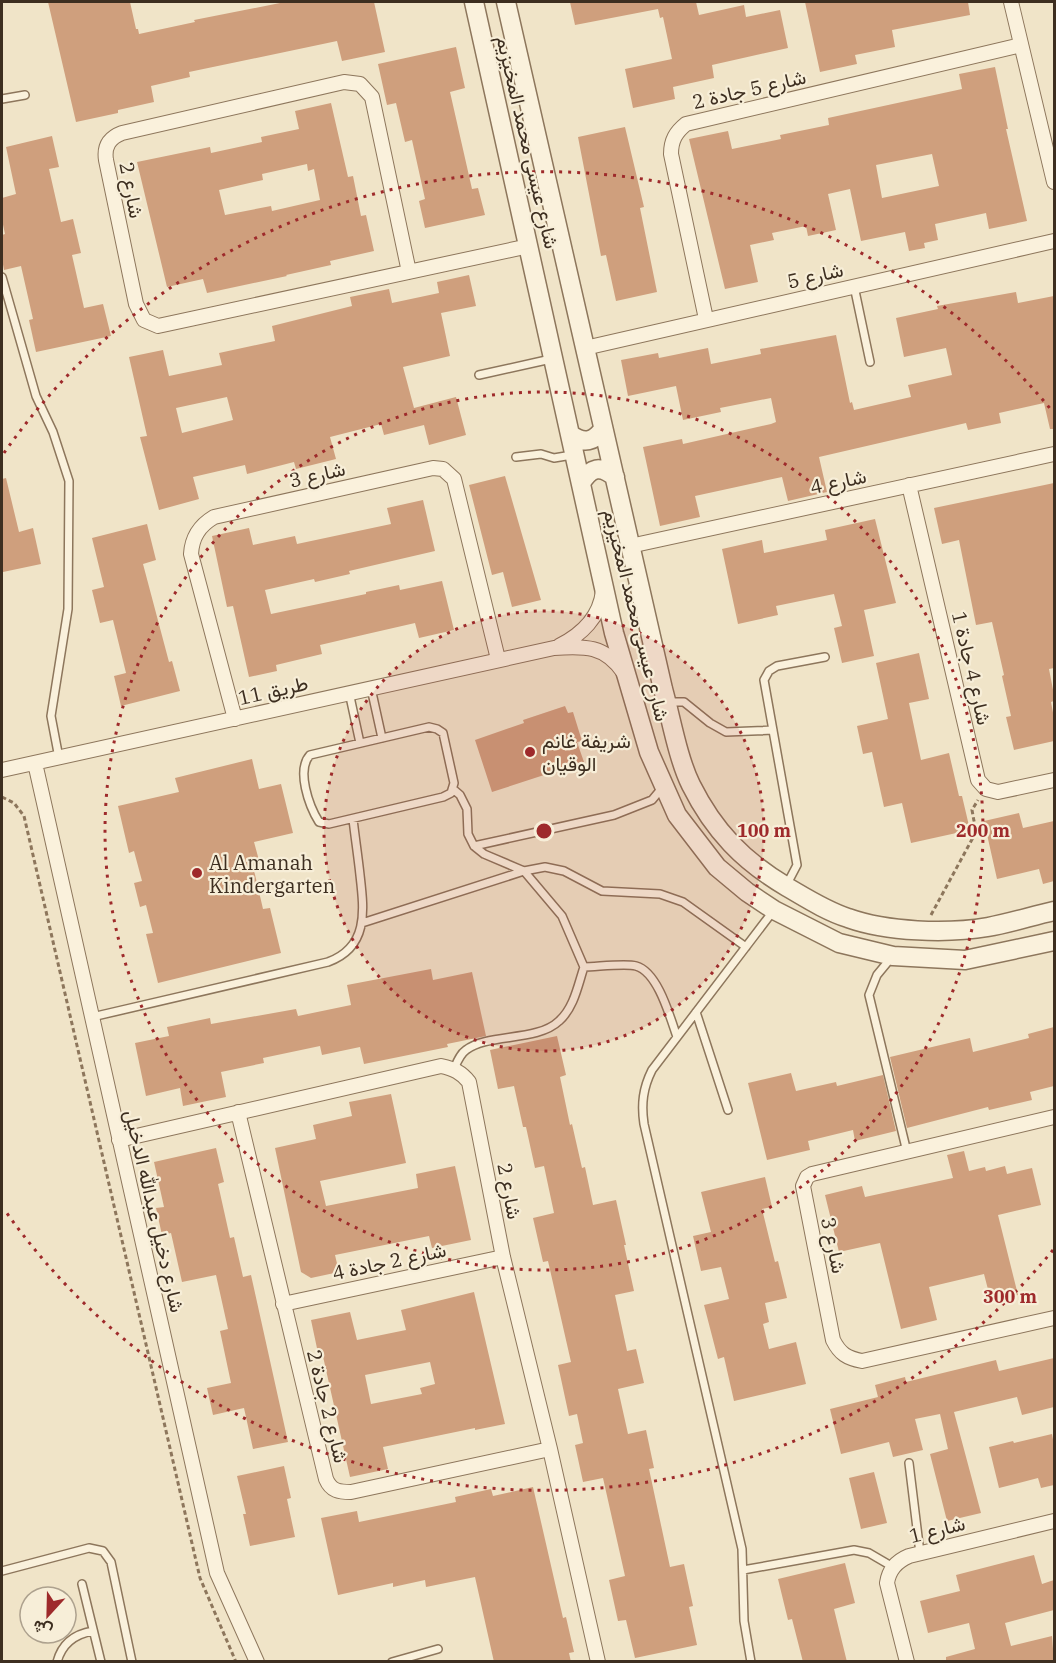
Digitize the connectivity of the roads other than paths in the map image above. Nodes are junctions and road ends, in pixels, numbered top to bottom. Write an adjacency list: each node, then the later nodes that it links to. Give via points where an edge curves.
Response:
1 (474, 2): 9 (street, شارع عيسى محمد المخيزيم)
2 (506, 2): 14 (street, شارع عيسى محمد المخيزيم)
3 (1011, 2): 4 (street)
4 (1022, 45): 7 (street); 13 (street, شارع 5 جادة 2, via 686,124 677,131 671,154)
5 (25, 95): 6 (lane)
6 (2, 99)
7 (1054, 182)
8 (1054, 241): 12 (street, شارع 5)
9 (529, 246): 10 (street, شارع 2); 15 (street, شارع عيسى محمد المخيزيم)
10 (409, 272): 10 (street, شارع 2, via 372,97 360,84 344,82 122,133 106,146 135,304 151,324 158,326)
11 (2, 277): 39 (lane, via 36,396 69,481 68,609 51,716)
12 (854, 286): 13 (street, شارع 5); 16 (lane)
13 (706, 319): 14 (street, شارع 5)
14 (585, 348): 18 (street, شارع عيسى محمد المخيزيم)
15 (554, 358): 17 (lane); 19 (street, شارع عيسى محمد المخيزيم)
16 (870, 362)
17 (479, 375)
18 (603, 429): 19 (street, via 589,441 579,441); 23 (street, شارع عيسى محمد المخيزيم)
19 (571, 435): 20 (street, شارع عيسى محمد المخيزيم)
20 (575, 454): 22 (lane); 24 (street, شارع عيسى محمد المخيزيم)
21 (1054, 454): 25 (street, شارع 4)
22 (516, 457)
23 (615, 477): 24 (street, via 607,470 596,469); 26 (street, شارع عيسى محمد المخيزيم)
24 (581, 483): 27 (street, شارع عيسى محمد المخيزيم)
25 (909, 486): 26 (street, شارع 4); 42 (street, شارع 4 جادة 1, via 978,780 986,789 998,792)
26 (630, 546): 34 (street, شارع عيسى محمد المخيزيم)
27 (604, 585): 28 (street, طريق 11, via 599,607 589,625); 31 (street, شارع عيسى محمد المخيزيم)
28 (554, 648): 30 (street, طريق 11); 31 (street, طريق 11, via 595,649)
29 (825, 657): 36 (lane, via 777,666 770,671 764,680)
30 (498, 659): 32 (street, طريق 11); 35 (street, شارع 3, via 454,479 448,471 433,468 214,517 202,526 191,554)
31 (626, 676): 43 (street, شارع عيسى محمد المخيزيم, via 649,752)
32 (371, 687): 33 (street, طريق 11); 37 (lane)
33 (349, 692): 35 (street, طريق 11); 38 (lane)
34 (667, 702): 36 (lane, via 684,702 726,732); 48 (street, شارع عيسى محمد المخيزيم, via 690,783 719,831 741,855)
35 (235, 719): 39 (street, طريق 11)
36 (773, 730): 48 (lane, via 797,865)
37 (382, 738): 38 (lane); 44 (lane, via 429,727 443,733)
38 (360, 743): 45 (lane, via 310,755 304,767 319,822)
39 (59, 758): 40 (street, طريق 11)
40 (35, 763): 41 (street, طريق 11); 61 (street, شارع دخيل عبدالله الدخيل)
41 (2, 770)
42 (1054, 780)
43 (664, 786): 46 (lane, via 652,800 622,813); 49 (street, شارع عيسى محمد المخيزيم, via 677,815 717,867)
44 (453, 789): 45 (lane, via 442,797); 46 (lane, via 467,809 468,834)
45 (353, 819): 51 (lane)
46 (474, 846): 47 (lane)
47 (524, 871): 51 (lane); 55 (lane, via 545,867 564,871 602,891 660,894 683,902); 59 (lane, via 562,916)
48 (786, 886): 53 (street, شارع عيسى محمد المخيزيم, via 848,918 877,926)
49 (774, 910): 55 (lane); 57 (street, شارع عيسى محمد المخيزيم, via 839,943)
50 (1054, 911): 52 (street, شارع عيسى محمد المخيزيم)
51 (362, 922): 61 (lane, via 352,947 328,963)
52 (1005, 923): 53 (street, شارع عيسى محمد المخيزيم); 56 (street, via 1000,940)
53 (966, 928): 58 (street, via 974,945)
54 (1054, 941): 56 (street, شارع عيسى محمد المخيزيم)
55 (746, 947): 60 (lane)
56 (1015, 950): 58 (street, شارع عيسى محمد المخيزيم)
57 (893, 956): 58 (street, شارع عيسى محمد المخيزيم); 68 (lane, via 877,975 869,995)
58 (965, 960)
59 (584, 967): 62 (lane, via 635,966 648,973 666,1004); 63 (lane, via 570,1008 558,1022 546,1030 466,1049)
60 (696, 1012): 62 (lane); 64 (lane)
61 (92, 1017): 67 (street, شارع دخيل عبدالله الدخيل)
62 (677, 1037): 77 (lane, via 647,1080 642,1113 742,1549)
63 (454, 1069): 65 (street, via 441,1066); 69 (street, شارع 2, via 469,1082)
64 (728, 1110)
65 (238, 1112): 67 (street); 70 (street, شارع 2 جادة 2)
66 (1054, 1117): 68 (street, شارع 3)
67 (119, 1140): 85 (street, شارع دخيل عبدالله الدخيل, via 217,1573)
68 (907, 1152): 71 (street, شارع 3, via 812,1174 803,1186 838,1350 848,1358 862,1361)
69 (503, 1257): 70 (street, شارع 2 جادة 4); 72 (street, شارع 2)
70 (283, 1304): 72 (street, شارع 2 جادة 2, via 326,1479 334,1490 351,1492)
71 (1054, 1318)
72 (550, 1449): 87 (street, شارع 2)
73 (909, 1463): 75 (lane)
74 (1054, 1521): 75 (street, شارع 1)
75 (920, 1553): 76 (street, شارع 1, via 903,1558)
76 (893, 1567): 77 (lane, via 869,1553 854,1550); 89 (street, شارع 1, via 887,1583)
77 (743, 1570): 88 (lane, via 744,1621)
78 (2, 1571): 84 (lane, via 89,1548 103,1551 111,1562)
79 (82, 1584): 80 (lane)
80 (93, 1631): 82 (lane, via 73,1638); 83 (lane)
81 (438, 1649): 86 (lane)
82 (57, 1662)
83 (101, 1662)
84 (132, 1662)
85 (257, 1662)
86 (392, 1662)
87 (598, 1662)
88 (751, 1662)
89 (907, 1662)

